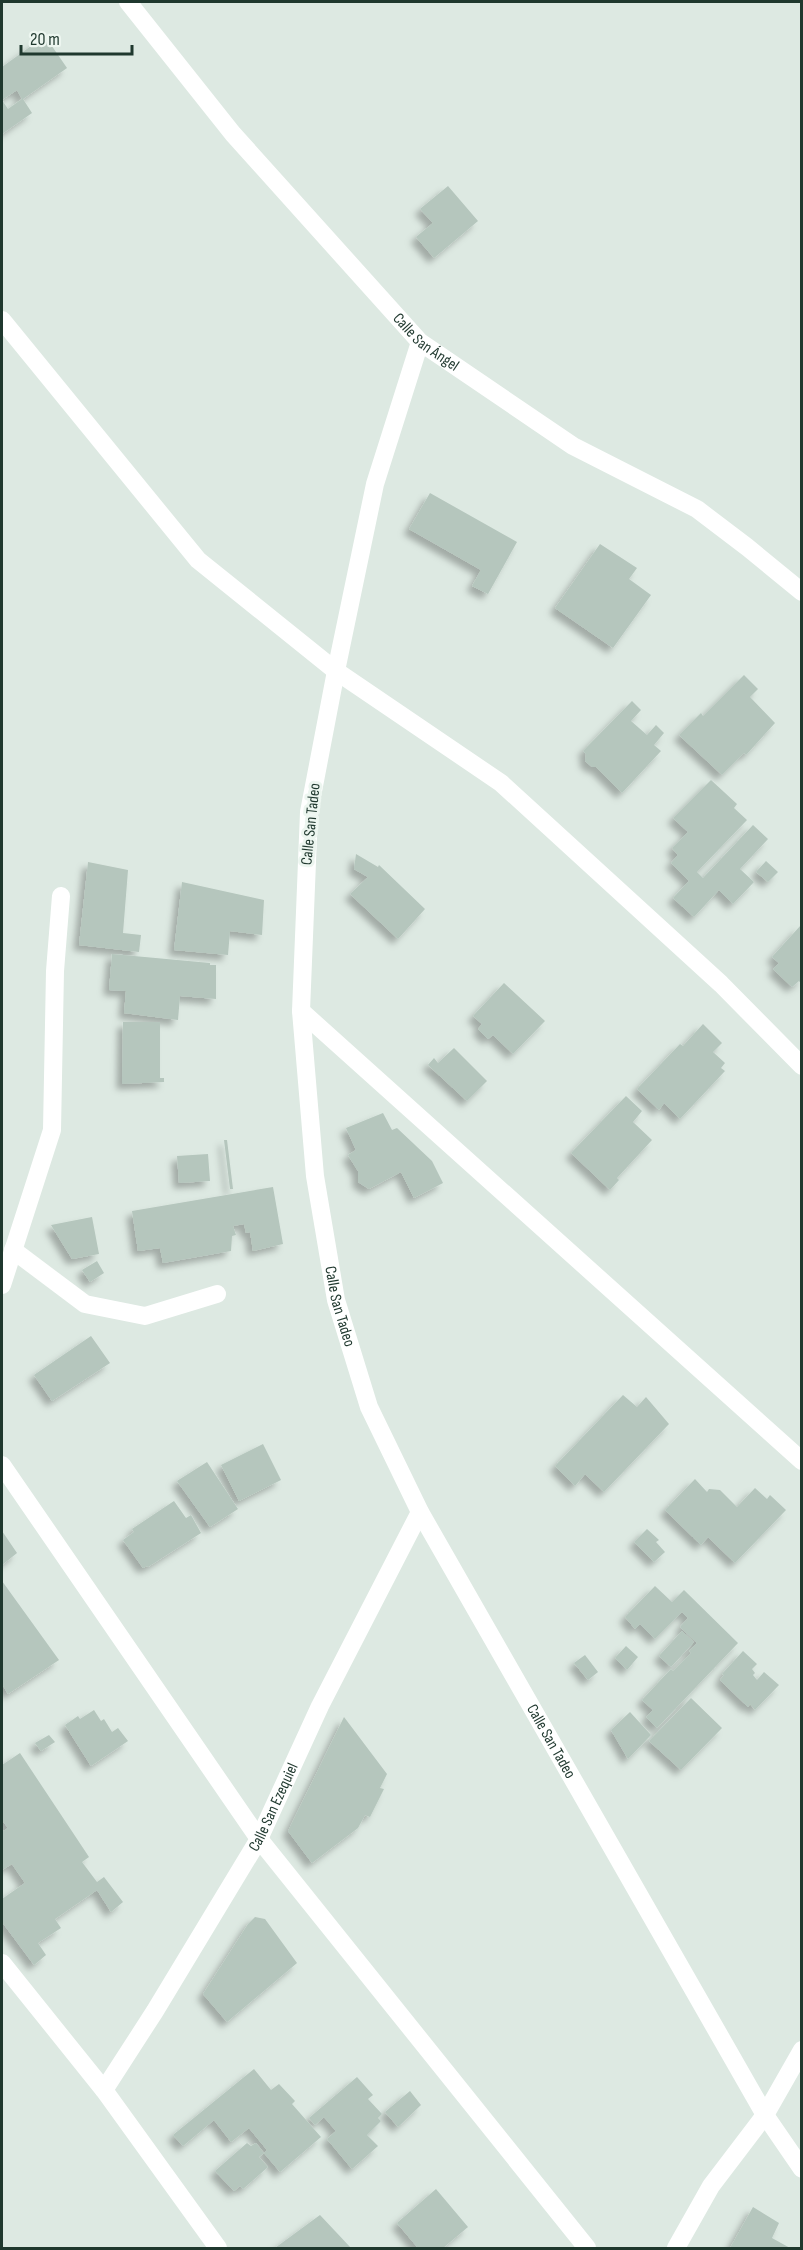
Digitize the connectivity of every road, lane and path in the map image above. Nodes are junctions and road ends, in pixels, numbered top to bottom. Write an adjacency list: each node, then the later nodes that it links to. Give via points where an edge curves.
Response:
1 (128, 2): 3 (street, Calle San Ángel, via 234,134)
2 (2, 320): 5 (street, via 198,560)
3 (420, 342): 4 (street, Calle San Ángel, via 573,446 697,509); 5 (street, Calle San Tadeo, via 375,484)
4 (801, 592)
5 (336, 671): 7 (street, Calle San Tadeo, via 309,812); 8 (street, via 501,783 721,984)
6 (62, 896): 9 (street, via 55,971 52,1130)
7 (301, 1011): 12 (street); 14 (street, Calle San Tadeo, via 315,1176 336,1300 369,1407)
8 (801, 1066)
9 (13, 1250): 10 (street); 11 (street, via 85,1304 145,1316)
10 (2, 1285)
11 (217, 1294)
12 (801, 1461)
13 (2, 1466): 15 (street)
14 (420, 1512): 15 (street, Calle San Ezequiel, via 320,1706); 19 (street, Calle San Tadeo)
15 (259, 1839): 18 (street, Calle San Ezequiel); 22 (street)
16 (2, 1963): 18 (street)
17 (801, 2050): 19 (street)
18 (104, 2090): 21 (street)
19 (765, 2115): 20 (street, Calle San Tadeo); 23 (street, via 711,2186)
20 (801, 2169)
21 (218, 2248)
22 (587, 2248)
23 (676, 2248)

